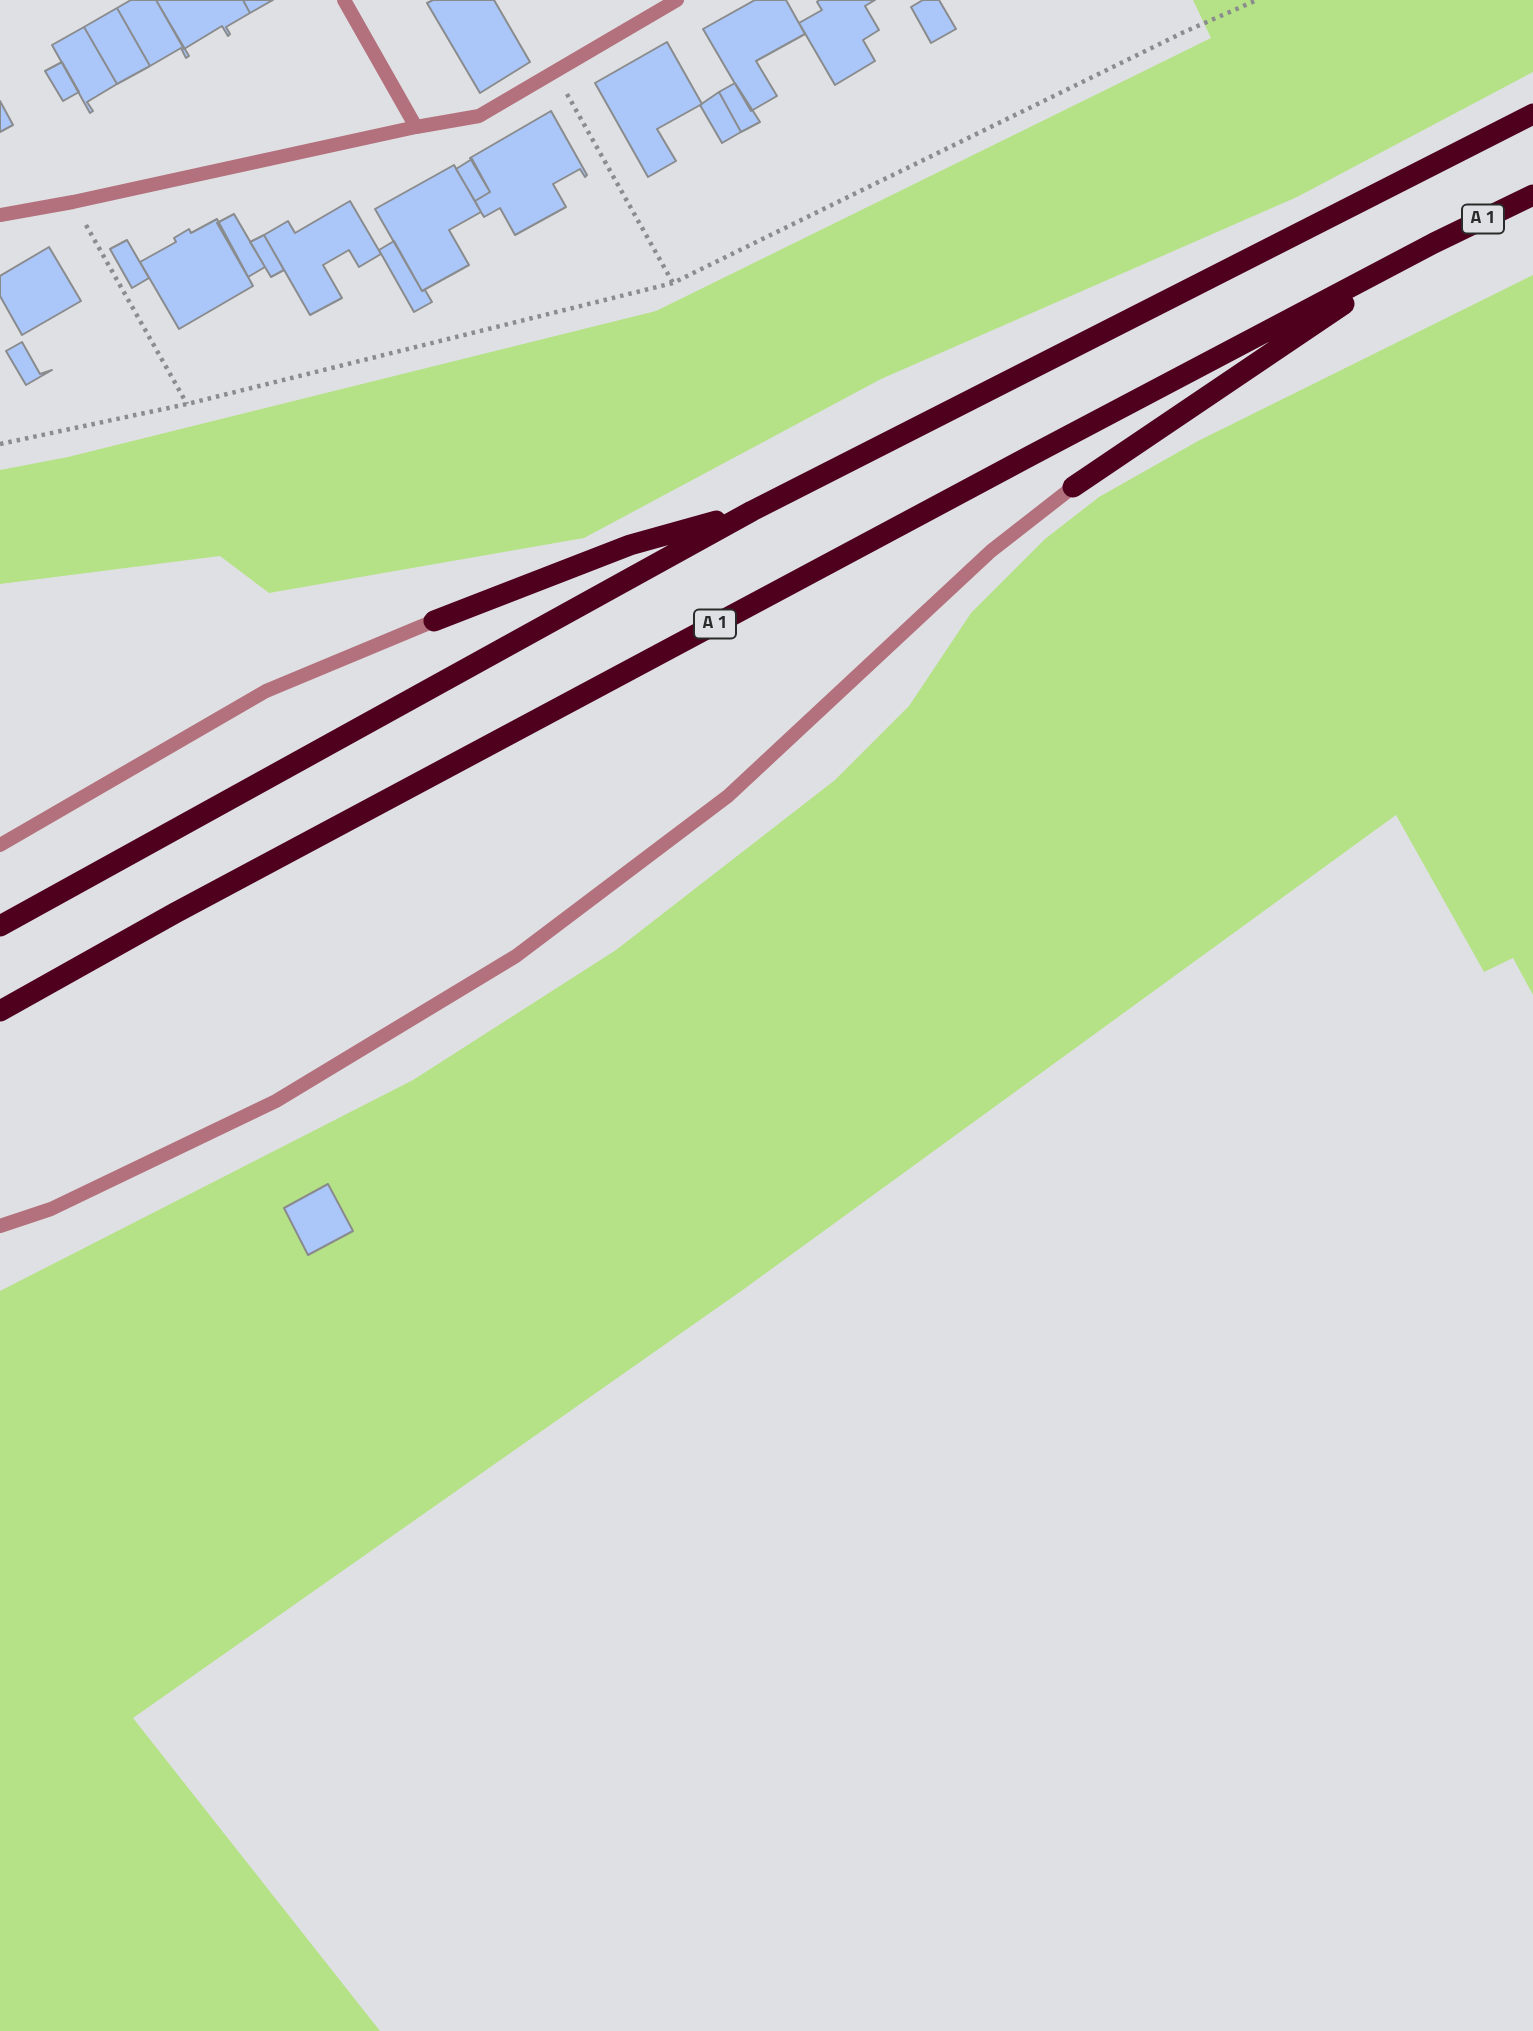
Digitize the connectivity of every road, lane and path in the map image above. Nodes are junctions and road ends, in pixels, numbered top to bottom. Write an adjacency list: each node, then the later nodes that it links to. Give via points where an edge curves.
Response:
1 (344, 0): 6 (street)
2 (677, 0): 4 (street)
3 (1257, 0): 11 (path)
4 (556, 74): 6 (street, via 478,116); 11 (path)
5 (1533, 114): 15 (highway)
6 (416, 127): 8 (street)
7 (1533, 195): 10 (highway, A 1)
8 (73, 202): 9 (street); 12 (path)
9 (0, 215)
10 (1434, 243): 14 (highway); 19 (highway, A 1, via 175,913)
11 (673, 283): 12 (path)
12 (187, 404): 13 (path)
13 (0, 444)
14 (1073, 487): 20 (street, via 991,551 728,796 516,956 276,1101 51,1209)
15 (752, 511): 16 (highway, via 630,545); 18 (highway)
16 (434, 621): 17 (street, via 266,691)
17 (0, 845)
18 (0, 926)
19 (0, 1011)
20 (0, 1226)

